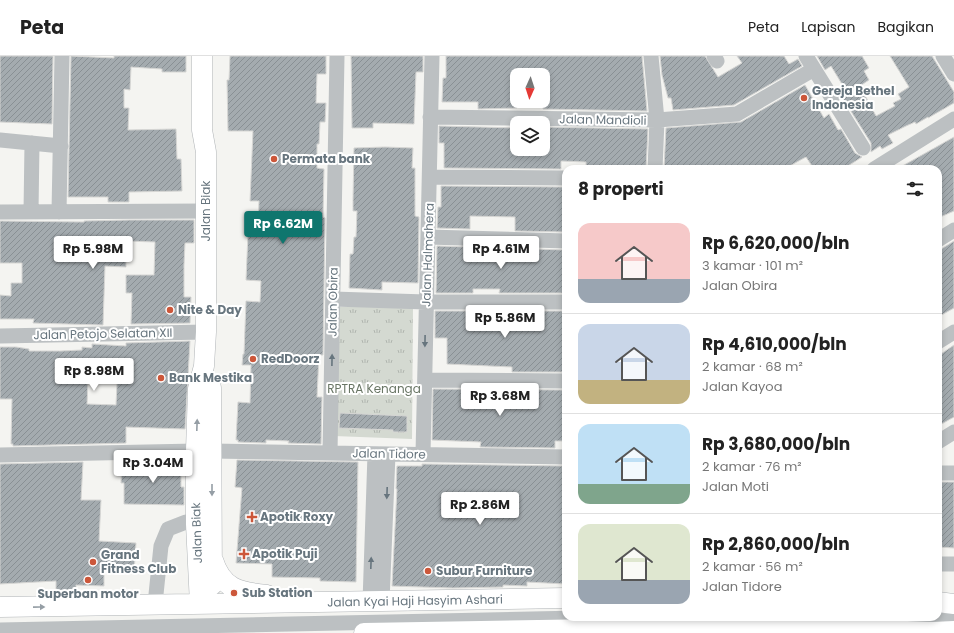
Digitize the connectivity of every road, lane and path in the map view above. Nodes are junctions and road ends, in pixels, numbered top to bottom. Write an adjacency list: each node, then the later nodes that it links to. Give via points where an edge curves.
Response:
1 (62, 56): 16 (street)
2 (202, 56): 18 (main road, Jalan Biak, via 202,130)
3 (215, 56): 18 (main road, Jalan Biak, via 213,129)
4 (336, 56): 31 (street, Jalan Obira)
5 (432, 56): 11 (street, Jalan Halmahera)
6 (651, 56): 13 (street)
7 (806, 56): 17 (street)
8 (943, 56): 10 (street)
9 (809, 72): 13 (street, Jalan Mandioli, via 737,114)
10 (954, 74)
11 (430, 117): 13 (street, Jalan Mandioli); 21 (street, Jalan Halmahera)
12 (954, 119): 20 (street)
13 (657, 120): 19 (street)
14 (0, 140): 15 (street)
15 (32, 143): 16 (street); 25 (street)
16 (61, 146): 26 (street)
17 (863, 148)
18 (206, 152): 23 (main road, Jalan Biak)
19 (655, 165)
20 (880, 165)
21 (430, 177): 22 (street); 28 (street, Jalan Halmahera)
22 (562, 178)
23 (206, 211): 26 (street); 34 (main road, Jalan Biak)
24 (0, 212): 25 (street)
25 (31, 212): 26 (street)
26 (59, 212)
27 (954, 230): 29 (street)
28 (428, 237): 30 (street); 32 (street, Jalan Halmahera)
29 (942, 238)
30 (562, 241)
31 (333, 299): 32 (street); 43 (street, Jalan Obira, one-way to 31)
32 (426, 302): 33 (street); 38 (street, Jalan Halmahera, one-way to 38)
33 (562, 302)
34 (206, 332): 36 (street, Jalan Petojo Selatan XII); 42 (main road, Jalan Biak, via 204,366 212,388)
35 (954, 332): 37 (street)
36 (0, 336)
37 (942, 340)
38 (425, 380): 39 (street); 45 (street, Jalan Halmahera)
39 (562, 381)
40 (954, 432): 41 (street)
41 (942, 440)
42 (204, 451): 43 (street, Jalan Tidore); 46 (street, Jalan Tidore); 50 (main road, Jalan Biak); 51 (main road, Jalan Biak, one-way to 51)
43 (330, 453): 44 (street, Jalan Tidore)
44 (382, 454): 45 (street, Jalan Tidore); 56 (street)
45 (423, 454): 47 (street, Jalan Tidore)
46 (0, 455)
47 (562, 457)
48 (942, 473): 49 (street)
49 (954, 474)
50 (196, 524): 58 (street, via 186,522 168,529 161,546); 59 (main road, Jalan Biak)
51 (212, 556): 55 (main road, via 218,574 228,586 257,593); 59 (main road, Jalan Biak)
52 (942, 564): 53 (street)
53 (954, 564)
54 (562, 598): 56 (main road, Jalan Kyai Haji Hasyim Ashari)
55 (322, 602): 56 (main road, Jalan Kyai Haji Hasyim Ashari); 59 (main road, Jalan Kyai Haji Hasyim Ashari)
56 (376, 602)
57 (942, 602): 60 (main road)
58 (155, 604): 59 (main road, Jalan Kyai Haji Hasyim Ashari); 61 (main road, Jalan Kyai Haji Hasyim Ashari, one-way to 58)
59 (206, 604)
60 (954, 604)
61 (0, 607)
62 (562, 608): 65 (street)
63 (942, 610): 64 (street)
64 (954, 610)
65 (0, 620)
66 (942, 621): 67 (street)
67 (954, 621)
68 (617, 626): 69 (street); 70 (main road); 71 (main road)
69 (0, 630)
70 (816, 630): 73 (main road)
71 (553, 631): 74 (main road)
72 (954, 631): 73 (main road)
73 (882, 632)
74 (364, 633)

